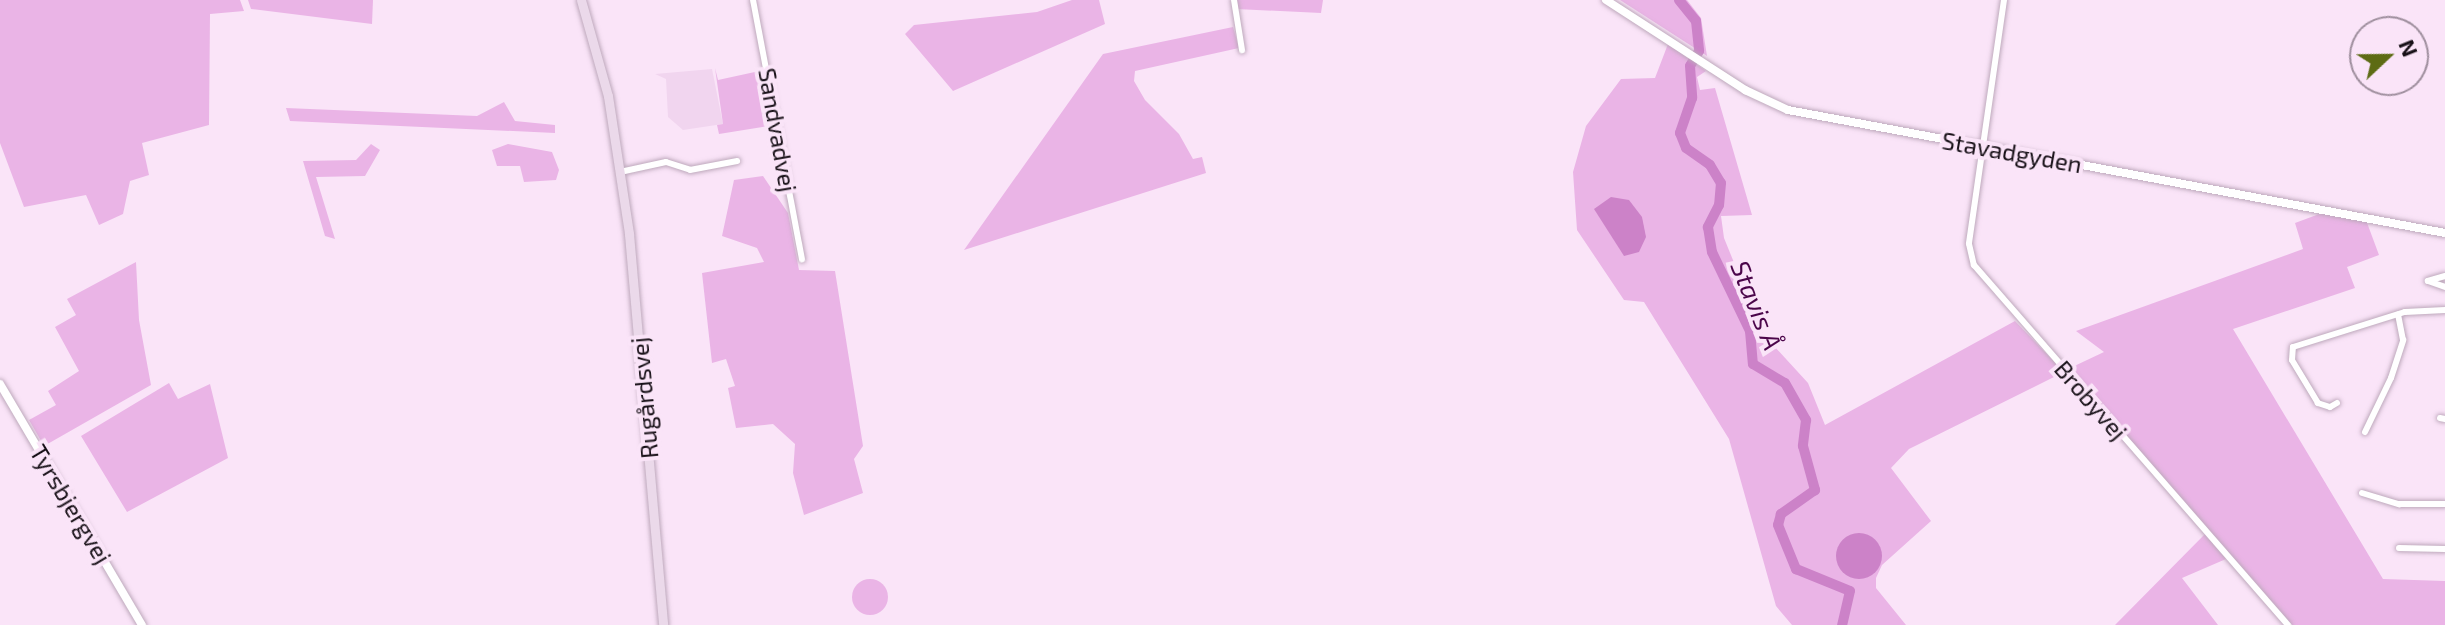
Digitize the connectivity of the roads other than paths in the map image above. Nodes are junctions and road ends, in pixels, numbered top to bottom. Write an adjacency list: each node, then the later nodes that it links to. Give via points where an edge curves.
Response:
1 (581, 0): 9 (main road, Rugårdsvej, via 605,81)
2 (753, 0): 11 (street, Sandvadvej)
3 (1234, 0): 6 (street)
4 (1606, 0): 7 (street, Stavadgyden, via 1745,90 1788,110)
5 (2004, 0): 7 (street, Brobyvej)
6 (1242, 50)
7 (1983, 147): 10 (street, Stavadgyden); 25 (street, Brobyvej, via 1969,244 1974,265)
8 (737, 161): 9 (street, via 690,170 666,162)
9 (620, 172): 24 (main road, Rugårdsvej)
10 (2445, 233)
11 (802, 259)
12 (2445, 276): 13 (street, via 2428,281)
13 (2445, 287)
14 (2445, 310): 15 (street)
15 (2398, 314): 17 (street, via 2293,347 2292,360 2318,403); 18 (street, via 2403,340 2367,429)
16 (0, 384): 23 (street, Tyrsbjergvej)
17 (2333, 408)
18 (2362, 421)
19 (2362, 493): 20 (street, via 2370,500 2399,504)
20 (2445, 504)
21 (2445, 549): 22 (street)
22 (2405, 551)
23 (142, 625)
24 (663, 625)
25 (2288, 625)

